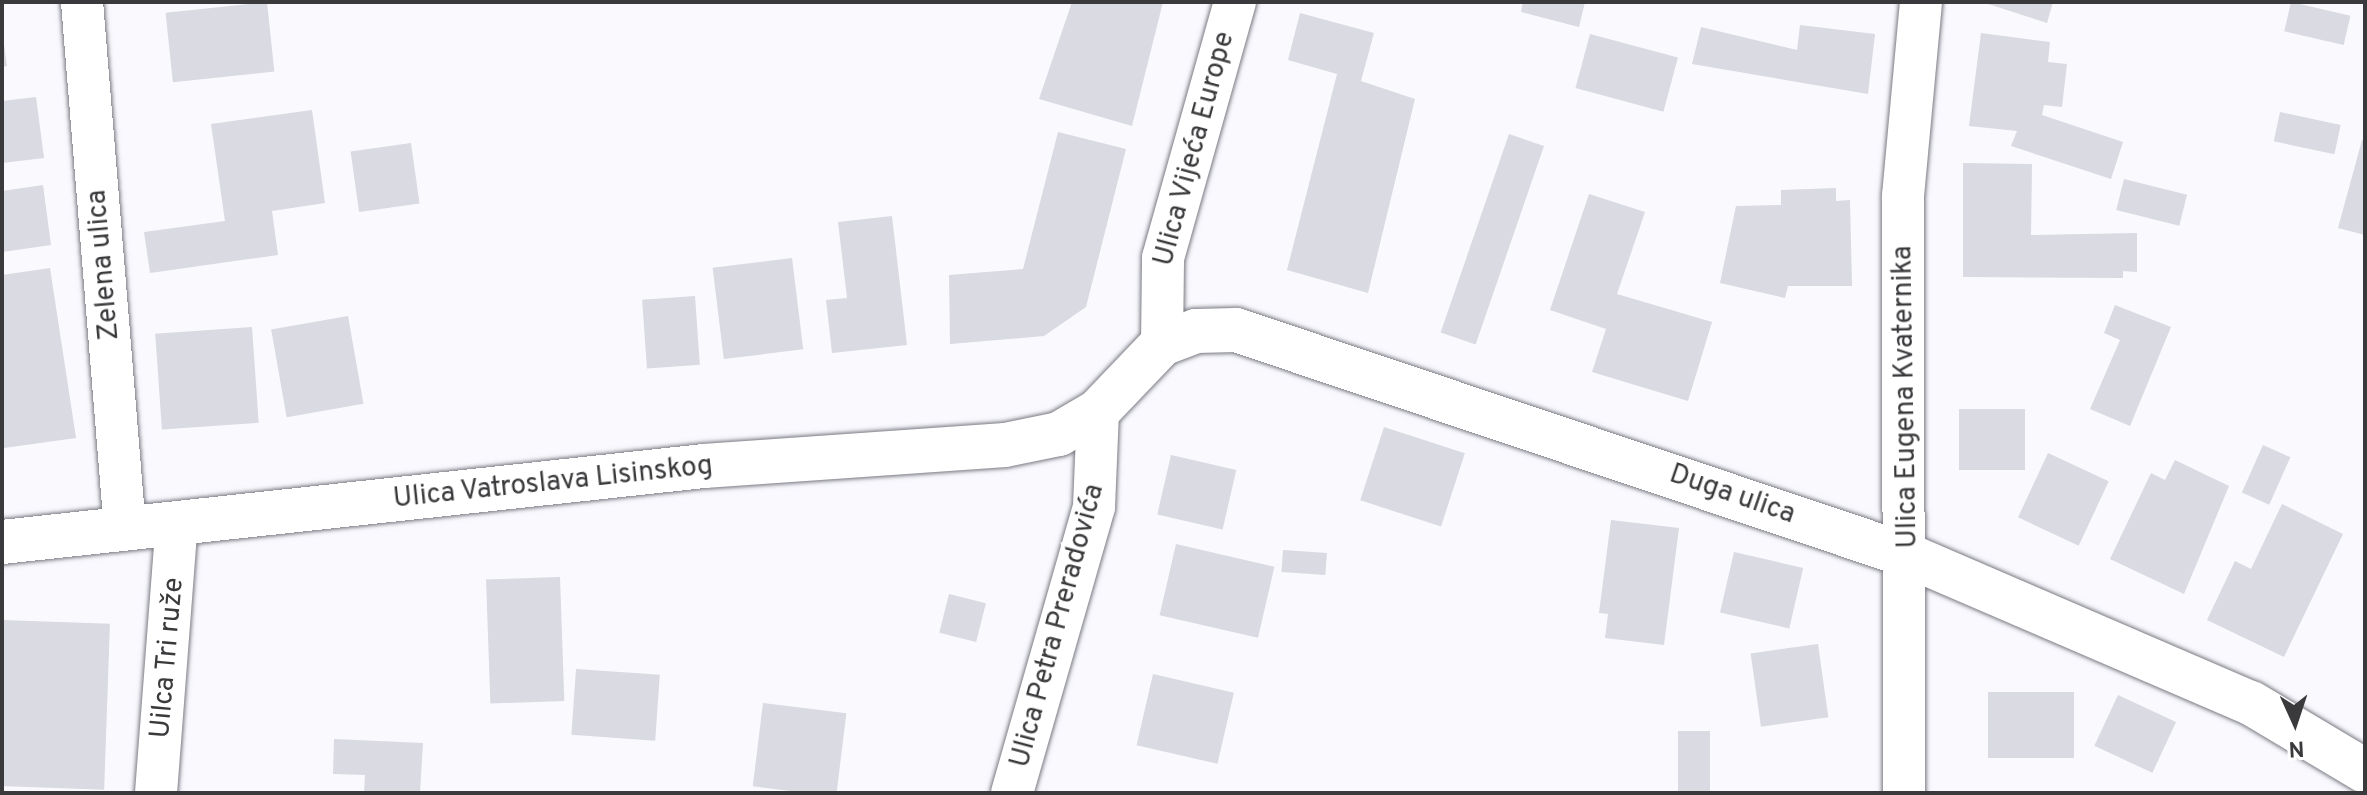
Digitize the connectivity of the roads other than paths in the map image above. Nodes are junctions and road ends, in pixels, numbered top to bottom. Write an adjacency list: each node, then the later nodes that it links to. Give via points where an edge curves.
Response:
1 (82, 2): 7 (street, Zelena ulica)
2 (1235, 2): 4 (street, Ulica Vijeća Europe, via 1163,258)
3 (1921, 2): 9 (street, Ulica Eugena Kvaternika, via 1903,196)
4 (1162, 344): 5 (main road, Duga ulica); 9 (main road, Duga ulica, via 1196,331 1278,339)
5 (1098, 411): 6 (main road, Ulica Vatroslava Lisinskog, via 1059,434 1005,445 704,466); 12 (street, Ulica Petra Preradovića, via 1094,507)
6 (177, 523): 7 (main road, Ulica Vatroslava Lisinskog); 11 (street, Uilca Tri ruže)
7 (125, 529): 8 (main road, Ulica Vatroslava Lisinskog)
8 (2, 542)
9 (1909, 556): 10 (main road, Duga ulica, via 2251,703); 13 (street, Ulica Eugena Kvaternika)
10 (2365, 771)
11 (156, 793)
12 (1012, 793)
13 (1904, 793)

